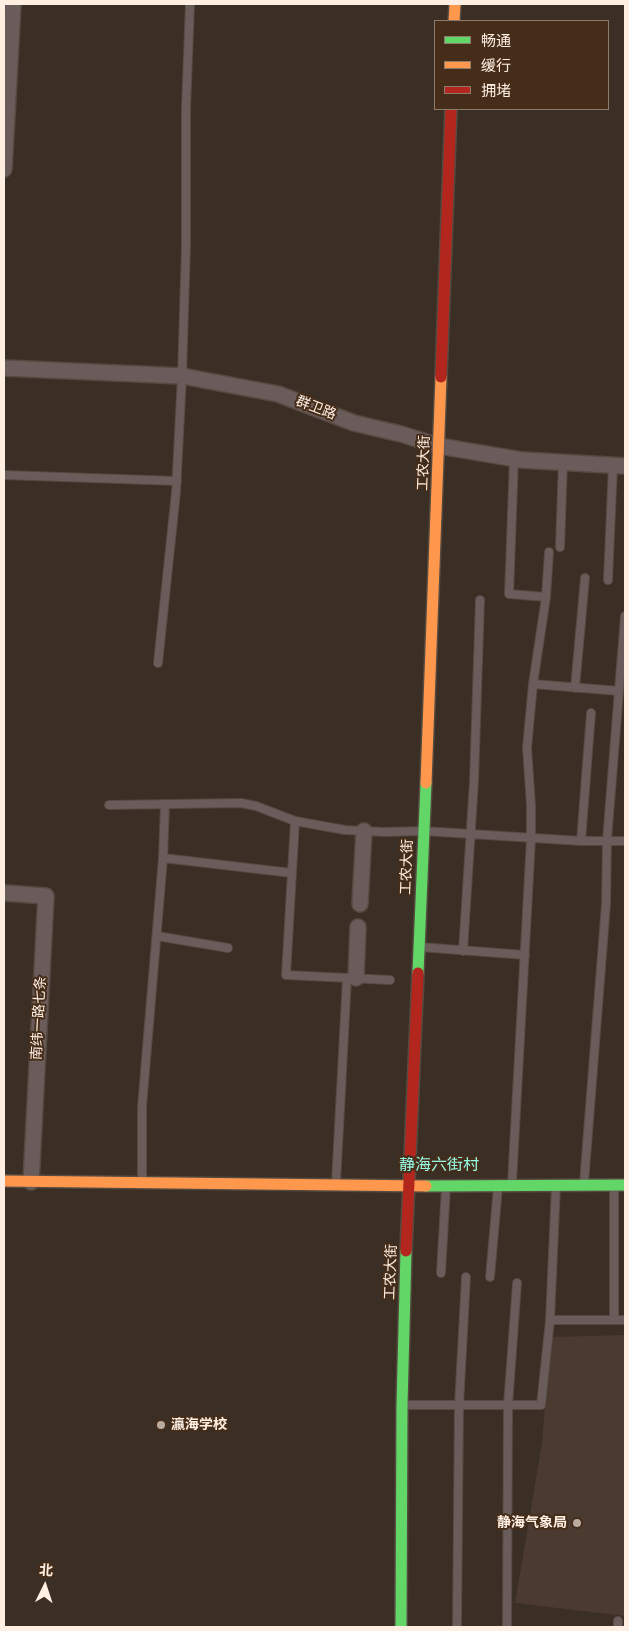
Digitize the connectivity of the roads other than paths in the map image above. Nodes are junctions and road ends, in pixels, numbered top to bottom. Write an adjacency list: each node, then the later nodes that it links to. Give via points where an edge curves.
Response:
1 (13, 4): 6 (street)
2 (190, 4): 8 (lane)
3 (455, 4): 4 (street)
4 (454, 20)
5 (451, 110): 9 (street, 工农大街)
6 (4, 170)
7 (4, 368): 8 (street, 群卫路)
8 (182, 376): 9 (street, 群卫路, via 278,394 354,423); 14 (lane)
9 (439, 446): 10 (street, 群卫路); 32 (street, 工农大街)
10 (514, 459): 11 (street, 群卫路); 19 (lane, via 509,594)
11 (563, 462): 12 (street, 群卫路); 15 (lane)
12 (619, 466): 18 (lane)
13 (4, 475): 14 (lane)
14 (177, 481): 22 (lane)
15 (560, 547)
16 (550, 552): 19 (lane)
17 (585, 578): 24 (lane)
18 (608, 580)
19 (546, 597): 23 (lane)
20 (480, 600): 34 (lane)
21 (625, 616): 25 (lane)
22 (158, 663)
23 (533, 684): 24 (lane); 35 (lane, via 527,748)
24 (576, 688): 25 (lane)
25 (619, 691): 27 (lane)
26 (590, 713): 37 (lane)
27 (616, 735): 28 (lane); 36 (lane)
28 (625, 736)
29 (109, 804): 30 (lane)
30 (165, 804): 31 (lane, via 241,803); 39 (lane)
31 (295, 821): 33 (lane); 40 (lane)
32 (424, 830): 33 (lane); 34 (lane); 45 (street, 工农大街)
33 (364, 831): 42 (street)
34 (470, 834): 35 (lane); 47 (lane)
35 (531, 838): 37 (lane); 48 (lane)
36 (608, 840): 37 (lane); 38 (lane); 59 (lane)
37 (581, 841)
38 (625, 841)
39 (163, 858): 40 (lane); 44 (lane)
40 (292, 873): 49 (lane, via 286,975)
41 (4, 893): 52 (street, 南纬一路七条, via 46,896)
42 (360, 904)
43 (358, 927): 49 (street)
44 (157, 936): 46 (lane); 53 (lane, via 142,1107)
45 (419, 947): 47 (lane); 61 (street, 工农大街)
46 (228, 948)
47 (463, 951): 48 (lane)
48 (525, 955): 57 (lane)
49 (351, 978): 50 (lane); 54 (lane)
50 (390, 980)
51 (4, 1181): 52 (street)
52 (31, 1182): 53 (street)
53 (142, 1183): 54 (street)
54 (336, 1185): 61 (street)
55 (446, 1185): 56 (street); 61 (street); 62 (lane)
56 (498, 1185): 57 (street); 64 (lane)
57 (512, 1185): 58 (street)
58 (556, 1185): 59 (street); 66 (lane)
59 (584, 1185): 60 (street)
60 (619, 1185): 67 (lane)
61 (409, 1186): 69 (street, 工农大街)
62 (441, 1273)
63 (466, 1277): 70 (lane)
64 (490, 1277)
65 (517, 1283): 71 (lane)
66 (550, 1320): 67 (lane); 71 (lane, via 541,1405)
67 (614, 1320): 68 (lane)
68 (625, 1320)
69 (402, 1405): 70 (lane); 72 (street, 工农大街)
70 (458, 1405): 71 (lane); 73 (lane)
71 (508, 1405): 74 (lane)
72 (401, 1627)
73 (457, 1627)
74 (507, 1627)

